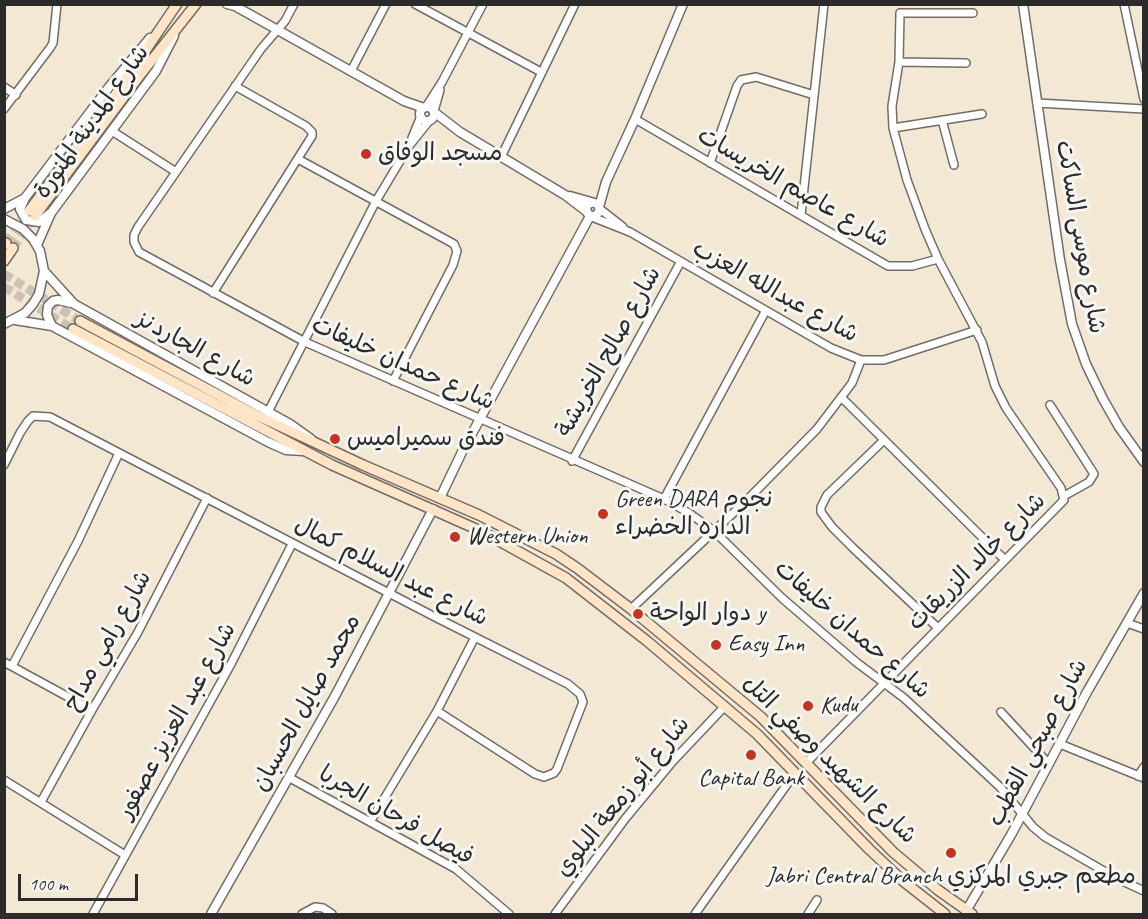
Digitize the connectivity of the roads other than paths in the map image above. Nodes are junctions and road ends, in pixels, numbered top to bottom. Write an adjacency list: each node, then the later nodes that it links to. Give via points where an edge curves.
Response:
1 (57, 4): 25 (street, via 53,43)
2 (177, 4): 15 (main road, شارع المدينة المنورة)
3 (196, 4): 16 (main road, شارع المدينة المنورة)
4 (294, 4): 17 (street, شارع حمدان خليفات)
5 (386, 4): 21 (street)
6 (415, 4): 18 (street)
7 (483, 4): 18 (street)
8 (575, 4): 22 (street)
9 (683, 4): 33 (street)
10 (824, 4): 26 (street)
11 (1023, 4): 28 (street, شارع موسى الساكت)
12 (1124, 4): 27 (street)
13 (232, 5): 17 (street, شارع عبدالله العزب)
14 (973, 13): 19 (street, شارع خالد الزريقات, via 900,12)
15 (167, 17): 16 (main road, شارع المدينة المنورة, via 32,214); 43 (street, شارع المدينة المنورة)
16 (182, 23): 36 (street, شارع المدينة المنورة, via 156,71)
17 (277, 31): 21 (street, شارع عبدالله العزب); 23 (street, شارع حمدان خليفات)
18 (468, 33): 22 (street); 31 (street)
19 (899, 62): 20 (street); 35 (street, شارع خالد الزريقات, via 892,106)
20 (966, 63)
21 (351, 71): 31 (street, شارع عبدالله العزب)
22 (541, 72): 37 (street)
23 (235, 86): 38 (street, via 310,129 312,136); 41 (street, شارع حمدان خليفات)
24 (4, 87): 25 (street)
25 (15, 95): 29 (street)
26 (814, 95): 39 (street, via 756,77 741,80); 49 (street)
27 (1143, 99)
28 (1037, 103): 30 (street); 80 (street, شارع موسى الساكت, via 1072,324 1103,399)
29 (4, 109)
30 (1143, 109)
31 (427, 114): 37 (street, شارع عبدالله العزب); 44 (street)
32 (982, 114): 34 (street)
33 (635, 119): 39 (street, شارع عاصم الخريسات); 45 (street)
34 (942, 120): 35 (street); 40 (street)
35 (894, 128): 54 (street, شارع خالد الزريقات, via 908,180)
36 (112, 131): 41 (street); 47 (street, شارع المدينة المنورة)
37 (501, 157): 42 (street, شارع عبدالله العزب)
38 (298, 159): 44 (street); 58 (street)
39 (710, 163): 49 (street, شارع عاصم الخريسات)
40 (954, 165)
41 (176, 172): 58 (street, شارع حمدان خليفات, via 134,234 135,247)
42 (565, 195): 45 (street, شارع عبدالله العزب); 48 (street, شارع عبدالله العزب)
43 (25, 198): 46 (street, شارع المدينة المنورة); 47 (street, via 20,210 26,220 39,222)
44 (376, 201): 67 (street); 69 (street, via 449,240 457,251)
45 (595, 205): 48 (street, via 586,207); 48 (street, via 599,213); 51 (street, شارع عبدالله العزب)
46 (4, 209)
47 (51, 213): 53 (street, شارع المدينة المنورة)
48 (589, 215): 51 (street, شارع عبدالله العزب); 73 (street)
49 (801, 215): 54 (street, شارع عاصم الخريسات, via 888,266 912,266)
50 (4, 219): 53 (street, via 23,228)
51 (630, 232): 56 (street, شارع عبدالله العزب)
52 (8, 245): 55 (main road)
53 (37, 245): 57 (street)
54 (938, 258): 66 (street, شارع خالد الزريقات)
55 (4, 261)
56 (680, 262): 60 (street, شارع عبدالله العزب); 79 (street, شارع صالح الخريشة)
57 (44, 271): 59 (street, شارع الجاردنز); 61 (street, via 39,294)
58 (213, 293): 67 (street, شارع حمدان خليفات)
59 (74, 304): 64 (street, via 52,301 47,310); 72 (street, شارع الجاردنز)
60 (765, 312): 68 (street, شارع عبدالله العزب); 85 (street)
61 (15, 320): 63 (street); 64 (street, شارع الجاردنز)
62 (81, 321): 74 (main road)
63 (4, 324)
64 (52, 326): 77 (street, شارع الجاردنز, via 268,442 286,450)
65 (73, 329): 74 (main road)
66 (977, 330): 68 (street, شارع عبدالله العزب, via 884,360); 82 (street, شارع خالد الزريقات, via 1006,408)
67 (304, 342): 69 (street, شارع حمدان خليفات); 72 (street)
68 (861, 360): 70 (street)
69 (393, 381): 73 (street, شارع حمدان خليفات)
70 (842, 398): 75 (street); 87 (street, via 817,429)
71 (1050, 405): 82 (street, via 1094,474 1089,482)
72 (268, 412): 76 (street, شارع الجاردنز, via 301,430)
73 (480, 419): 79 (street, شارع حمدان خليفات); 84 (street)
74 (291, 438): 76 (main road); 77 (main road)
75 (884, 441): 89 (street); 94 (street, via 827,495 821,512 853,548)
76 (314, 443): 84 (main road, شارع الشهيد وصفي التل)
77 (306, 451): 86 (main road, شارع الشهيد وصفي التل)
78 (119, 453): 81 (street, شارع عبد السلام كمال, via 50,417 33,416); 83 (street, شارع عبد السلام كمال); 98 (street)
79 (572, 461): 85 (street, شارع حمدان خليفات)
80 (1143, 462)
81 (4, 465)
82 (1064, 496): 89 (street, شارع خالد الزريقات, via 1062,505)
83 (207, 498): 88 (street, شارع عبد السلام كمال); 101 (street, شارع رامي مداح, via 138,632)
84 (440, 498): 92 (main road, شارع الشهيد وصفي التل, via 556,554)
85 (664, 500): 87 (street, شارع حمدان خليفات)
86 (433, 509): 90 (street, محمد صايل الحسبان); 100 (main road, شارع الشهيد وصفي التل, via 566,578)
87 (714, 531): 92 (street); 99 (street, شارع حمدان خليفات, via 782,598)
88 (292, 544): 90 (street, شارع عبد السلام كمال); 119 (street, شارع عبد العزيز عصفور)
89 (1005, 561): 94 (street, شارع خالد الزريقات)
90 (390, 593): 96 (street, شارع عبد السلام كمال); 110 (street, محمد صايل الحسبان)
91 (1143, 593): 93 (street, شارع صبحي القطب)
92 (631, 609): 105 (main road, شارع الشهيد وصفي التل, via 761,717)
93 (1127, 623): 95 (street); 104 (street, شارع صبحي القطب)
94 (939, 628): 99 (street, شارع خالد الزريقات)
95 (1143, 629)
96 (475, 637): 102 (street); 102 (street, شارع عبد السلام كمال, via 568,684 580,694 583,702 557,769 550,776 535,774)
97 (4, 663): 98 (street)
98 (12, 666): 101 (street)
99 (884, 683): 105 (street, شارع خالد الزريقات); 113 (street, شارع حمدان خليفات, via 1000,787)
100 (725, 706): 108 (main road, شارع الشهيد وصفي التل); 128 (street, شارع أبو زمعة البلوي, via 625,819)
101 (92, 710): 112 (street, شارع رامي مداح)
102 (436, 711): 115 (street)
103 (1000, 712): 106 (street)
104 (1060, 744): 106 (street, شارع صبحي القطب); 109 (street)
105 (807, 762): 114 (main road, شارع الشهيد وصفي التل)
106 (1049, 764): 113 (street, شارع صبحي القطب)
107 (1143, 767): 109 (street)
108 (795, 773): 116 (main road, شارع الشهيد وصفي التل); 129 (street)
109 (1141, 777)
110 (290, 778): 115 (street, فيصل فرحان الجربا); 124 (street, محمد صايل الحسبان)
111 (4, 780): 112 (street)
112 (41, 802): 119 (street)
113 (1022, 814): 120 (street, شارع حمدان خليفات, via 1045,837); 122 (street, شارع صبحي القطب)
114 (861, 820): 116 (main road); 117 (main road, شارع الشهيد وصفي التل)
115 (370, 822): 127 (street, فيصل فرحان الجربا, via 456,869)
116 (850, 831): 118 (main road, شارع الشهيد وصفي التل)
117 (879, 838): 118 (main road); 122 (main road, شارع الشهيد وصفي التل)
118 (869, 849): 131 (main road, شارع الشهيد وصفي التل)
119 (125, 855): 123 (street, شارع عبد العزيز عصفور)
120 (1143, 891)
121 (818, 900): 130 (street)
122 (969, 913)
123 (93, 915)
124 (211, 915)
125 (302, 915): 126 (street, via 315,907)
126 (332, 915)
127 (509, 915)
128 (555, 915)
129 (695, 915)
130 (808, 915)
131 (945, 915)

